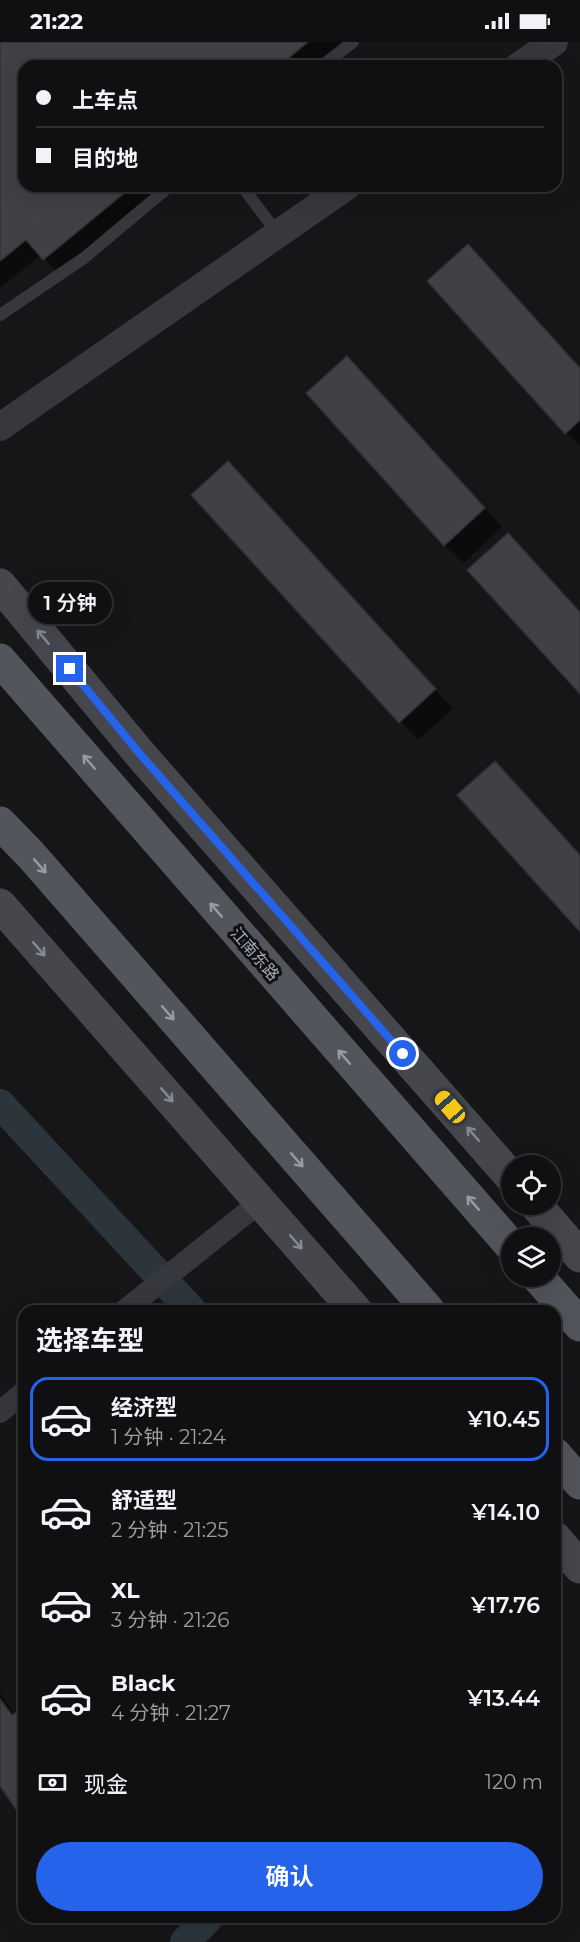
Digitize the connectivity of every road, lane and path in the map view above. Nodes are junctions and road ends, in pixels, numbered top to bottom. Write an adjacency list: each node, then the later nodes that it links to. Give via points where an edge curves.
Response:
1 (353, 42): 3 (lane)
2 (554, 42): 4 (street)
3 (330, 60)
4 (528, 60)
5 (163, 192): 9 (lane, via 84,258)
6 (246, 192): 8 (lane)
7 (338, 192): 8 (street)
8 (278, 234): 10 (street)
9 (0, 315)
10 (0, 427)
11 (0, 585): 15 (main road, one-way to 11, via 140,754)
12 (0, 660): 18 (main road, 江南东路, one-way to 12)
13 (0, 823): 23 (main road, one-way to 23)
14 (0, 905): 16 (main road, one-way to 16)
15 (501, 1165)
16 (260, 1202): 21 (street); 22 (main road, one-way to 22)
17 (545, 1215): 19 (main road)
18 (501, 1234)
19 (580, 1256)
20 (547, 1287): 24 (main road)
21 (131, 1305)
22 (351, 1305)
23 (424, 1305)
24 (580, 1325)
25 (18, 1397): 26 (street)
26 (0, 1412)
27 (561, 1462): 28 (main road)
28 (580, 1483)
29 (561, 1545): 30 (main road)
30 (580, 1567)

